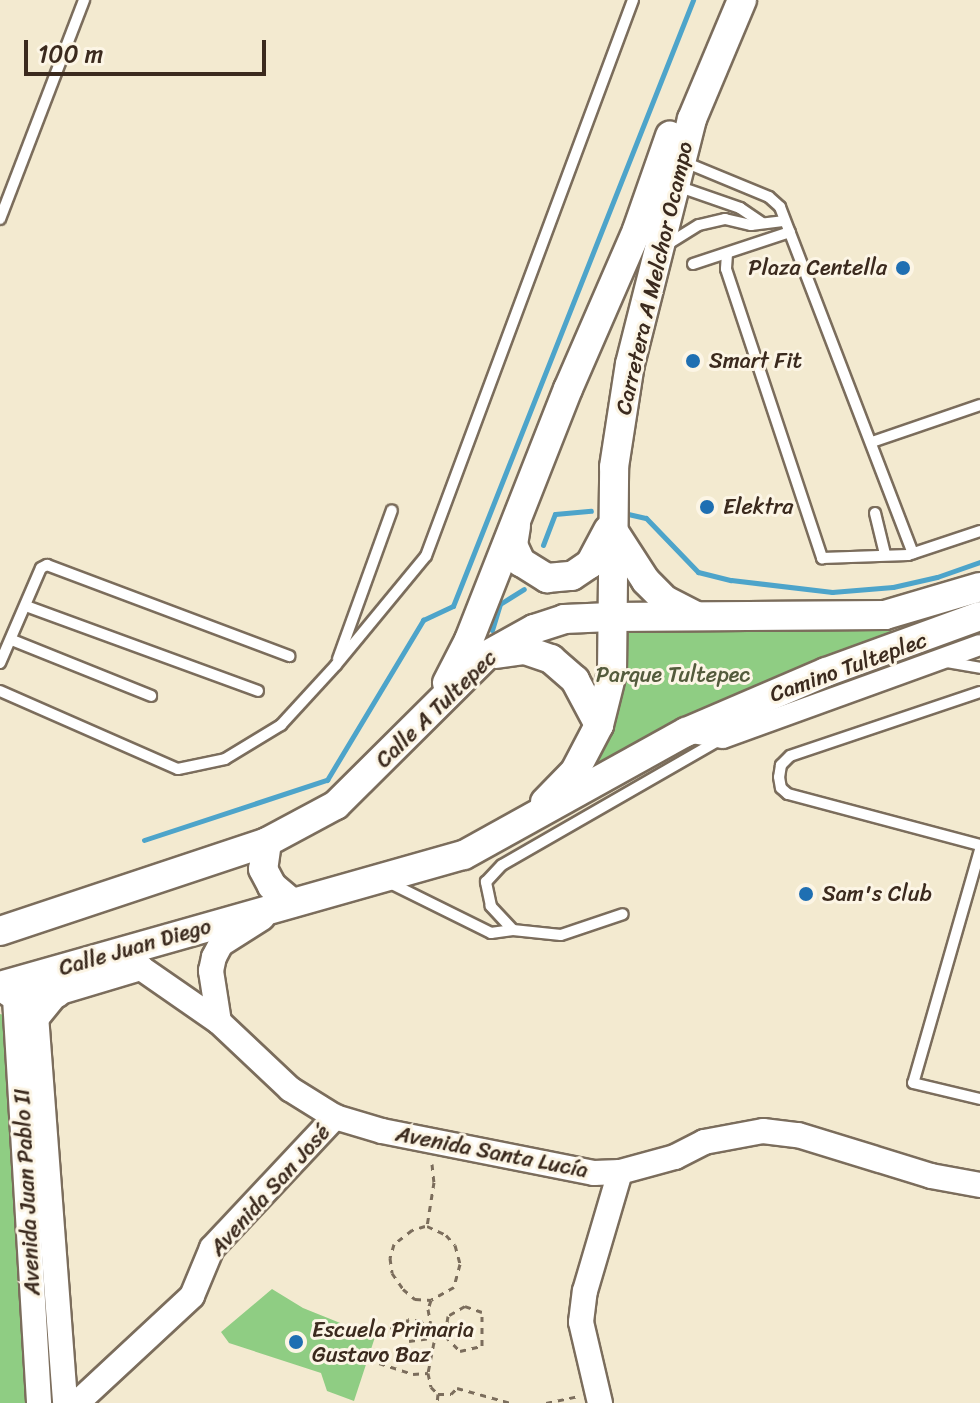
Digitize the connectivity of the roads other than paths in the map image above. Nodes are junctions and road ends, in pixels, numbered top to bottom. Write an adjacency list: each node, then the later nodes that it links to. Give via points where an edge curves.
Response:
1 (84, 0): 7 (lane)
2 (633, 0): 35 (lane, via 426,556)
3 (723, 0): 19 (main road, Carretera A Melchor Ocampo, via 637,230)
4 (742, 0): 5 (main road, Carretera A Melchor Ocampo, via 692,119)
5 (677, 173): 6 (lane); 9 (lane, via 769,197); 12 (main road, Carretera A Melchor Ocampo)
6 (725, 203): 8 (lane); 10 (lane)
7 (0, 219)
8 (725, 219): 10 (lane); 12 (lane, via 699,225)
9 (785, 221): 10 (lane); 11 (lane)
10 (762, 223)
11 (790, 232): 13 (lane); 16 (lane)
12 (657, 253): 20 (main road, Carretera A Melchor Ocampo, via 630,364)
13 (727, 254): 14 (lane); 23 (lane, via 726,269 822,558)
14 (693, 264)
15 (980, 405): 16 (lane)
16 (872, 442): 22 (lane)
17 (392, 510): 35 (lane)
18 (875, 513): 23 (lane)
19 (518, 516): 20 (main road, via 513,545 521,562 547,578 572,576 590,564); 41 (main road, Carretera A Melchor Ocampo, via 469,640)
20 (611, 526): 27 (main road, Carretera A Melchor Ocampo); 28 (main road, via 646,581 665,600)
21 (980, 531): 22 (lane)
22 (913, 553): 23 (lane)
23 (885, 554)
24 (976, 587): 28 (main road, Calle A Tultepec, via 885,615)
25 (26, 606): 29 (lane); 32 (lane, via 47,565); 38 (lane)
26 (980, 616): 43 (main road, via 826,672)
27 (611, 617): 28 (main road, Calle A Tultepec); 31 (main road, Calle A Tultepec, via 564,619); 42 (main road, Carretera A Melchor Ocampo, via 612,673)
28 (702, 618)
29 (12, 640): 34 (lane); 40 (lane)
30 (980, 645): 33 (street, Camino Tulteplec)
31 (487, 655): 41 (main road, Calle A Tultepec); 42 (main road, via 525,650 551,659 575,680)
32 (289, 656)
33 (937, 660): 36 (lane); 44 (street, Camino Tulteplec)
34 (0, 663)
35 (336, 665): 37 (lane, via 281,725 225,759 178,769)
36 (980, 668)
37 (0, 691)
38 (258, 691)
39 (980, 692): 47 (lane, via 790,756 779,777 788,794)
40 (151, 696)
41 (435, 704): 46 (main road, Calle A Tultepec, via 336,805)
42 (599, 725): 45 (main road, Carretera A Melchor Ocampo, via 575,771)
43 (686, 732): 44 (street, Camino Tulteplec); 45 (main road)
44 (723, 738): 51 (lane, via 502,865 486,882 491,906)
45 (522, 825): 48 (main road, via 464,855)
46 (267, 842): 49 (main road, via 263,869); 52 (main road, Calle A Tultepec)
47 (980, 847): 55 (lane, via 913,1083)
48 (383, 880): 49 (main road); 51 (lane, via 491,933)
49 (282, 905): 53 (main road, Calle Juan Diego); 54 (street, via 221,944 214,957 211,971)
50 (623, 914): 51 (lane, via 561,935)
51 (513, 930)
52 (0, 931)
53 (25, 992): 54 (street, Avenida Santa Lucía, via 141,968); 60 (street, Avenida Juan Pablo II); 61 (street)
54 (219, 1022): 56 (street, Avenida Santa Lucía, via 290,1089)
55 (980, 1099)
56 (335, 1117): 57 (street, Avenida Santa Lucía, via 564,1168); 62 (street, Avenida San José, via 212,1248 192,1296)
57 (620, 1172): 58 (street, Avenida Santa Lucía, via 675,1157 704,1142 763,1131 798,1135 931,1176); 59 (street, via 581,1322)
58 (980, 1185)
59 (592, 1398)
60 (39, 1403)
61 (65, 1403)
62 (77, 1403)

